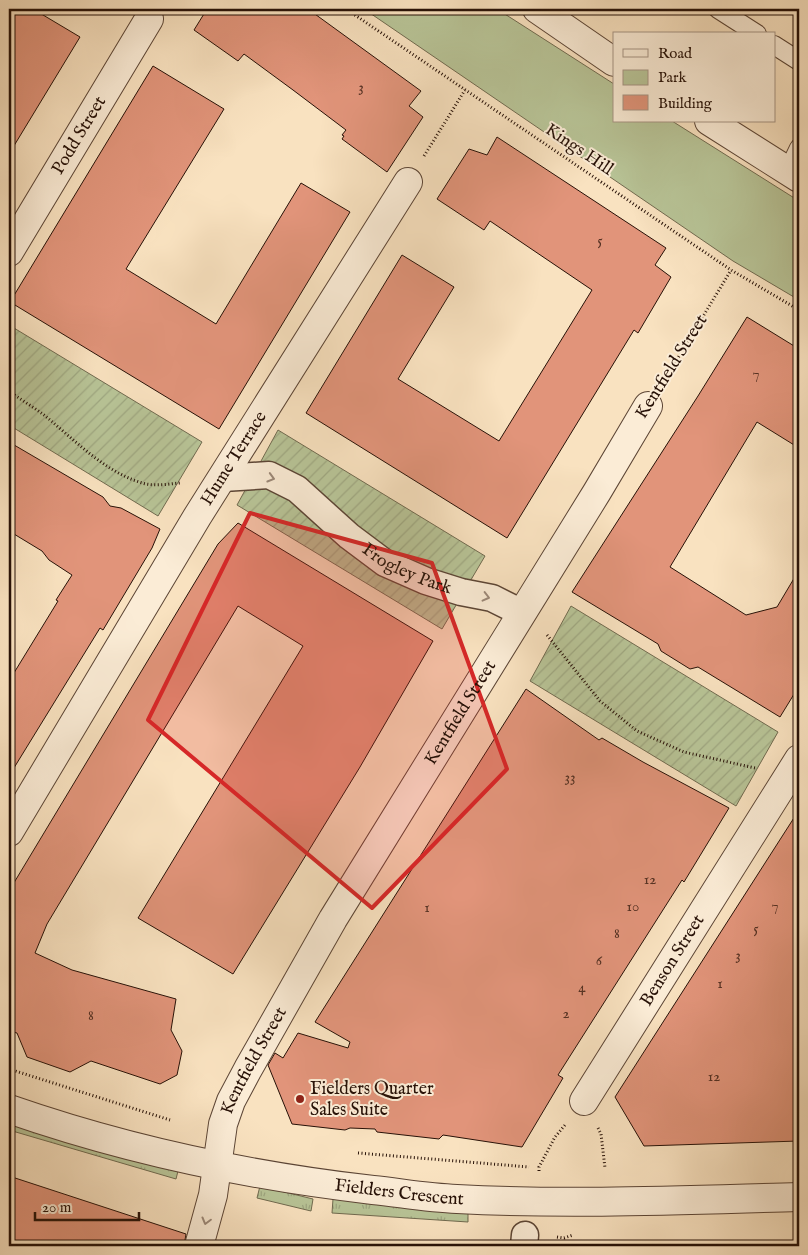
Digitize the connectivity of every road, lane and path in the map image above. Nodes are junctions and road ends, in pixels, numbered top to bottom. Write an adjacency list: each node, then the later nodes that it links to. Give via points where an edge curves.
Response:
1 (346, 9): 9 (path, Kings Hill)
2 (537, 9): 7 (street)
3 (718, 9): 5 (lane)
4 (143, 14): 13 (street, Podd Street)
5 (754, 32)
6 (776, 46): 8 (lane)
7 (613, 61)
8 (799, 61)
9 (465, 90): 12 (path); 14 (path, Kings Hill)
10 (710, 122): 11 (street)
11 (795, 166)
12 (408, 182): 18 (street, Hume Terrace)
13 (9, 252)
14 (731, 270): 15 (path, Kings Hill); 17 (path, Kentfield Street)
15 (799, 310)
16 (9, 391): 18 (path, via 93,457 145,484)
17 (648, 406): 19 (street, Kentfield Street)
18 (223, 478): 19 (street, Frogley Park, one-way to 19, via 269,475 297,489 349,536 385,563 426,581 492,598); 21 (street, Hume Terrace)
19 (522, 613): 20 (path, via 544,632 600,701 637,731 684,752 750,767); 25 (street, Kentfield Street, via 328,927 231,1101)
20 (797, 768): 23 (street, Benson Street)
21 (9, 832)
22 (9, 1069): 25 (path)
23 (584, 1101): 29 (path, via 555,1136); 30 (path, via 601,1134)
24 (9, 1109): 27 (street, Fielders Crescent, via 130,1145)
25 (222, 1135): 27 (street, Kentfield Street)
26 (356, 1153): 28 (path, Fielders Crescent)
27 (217, 1166): 31 (street, Fielders Crescent, via 325,1184 455,1199 614,1203); 32 (street, Kentfield Street, one-way to 32)
28 (510, 1166)
29 (538, 1168)
30 (605, 1168)
31 (799, 1197)
32 (199, 1246)

